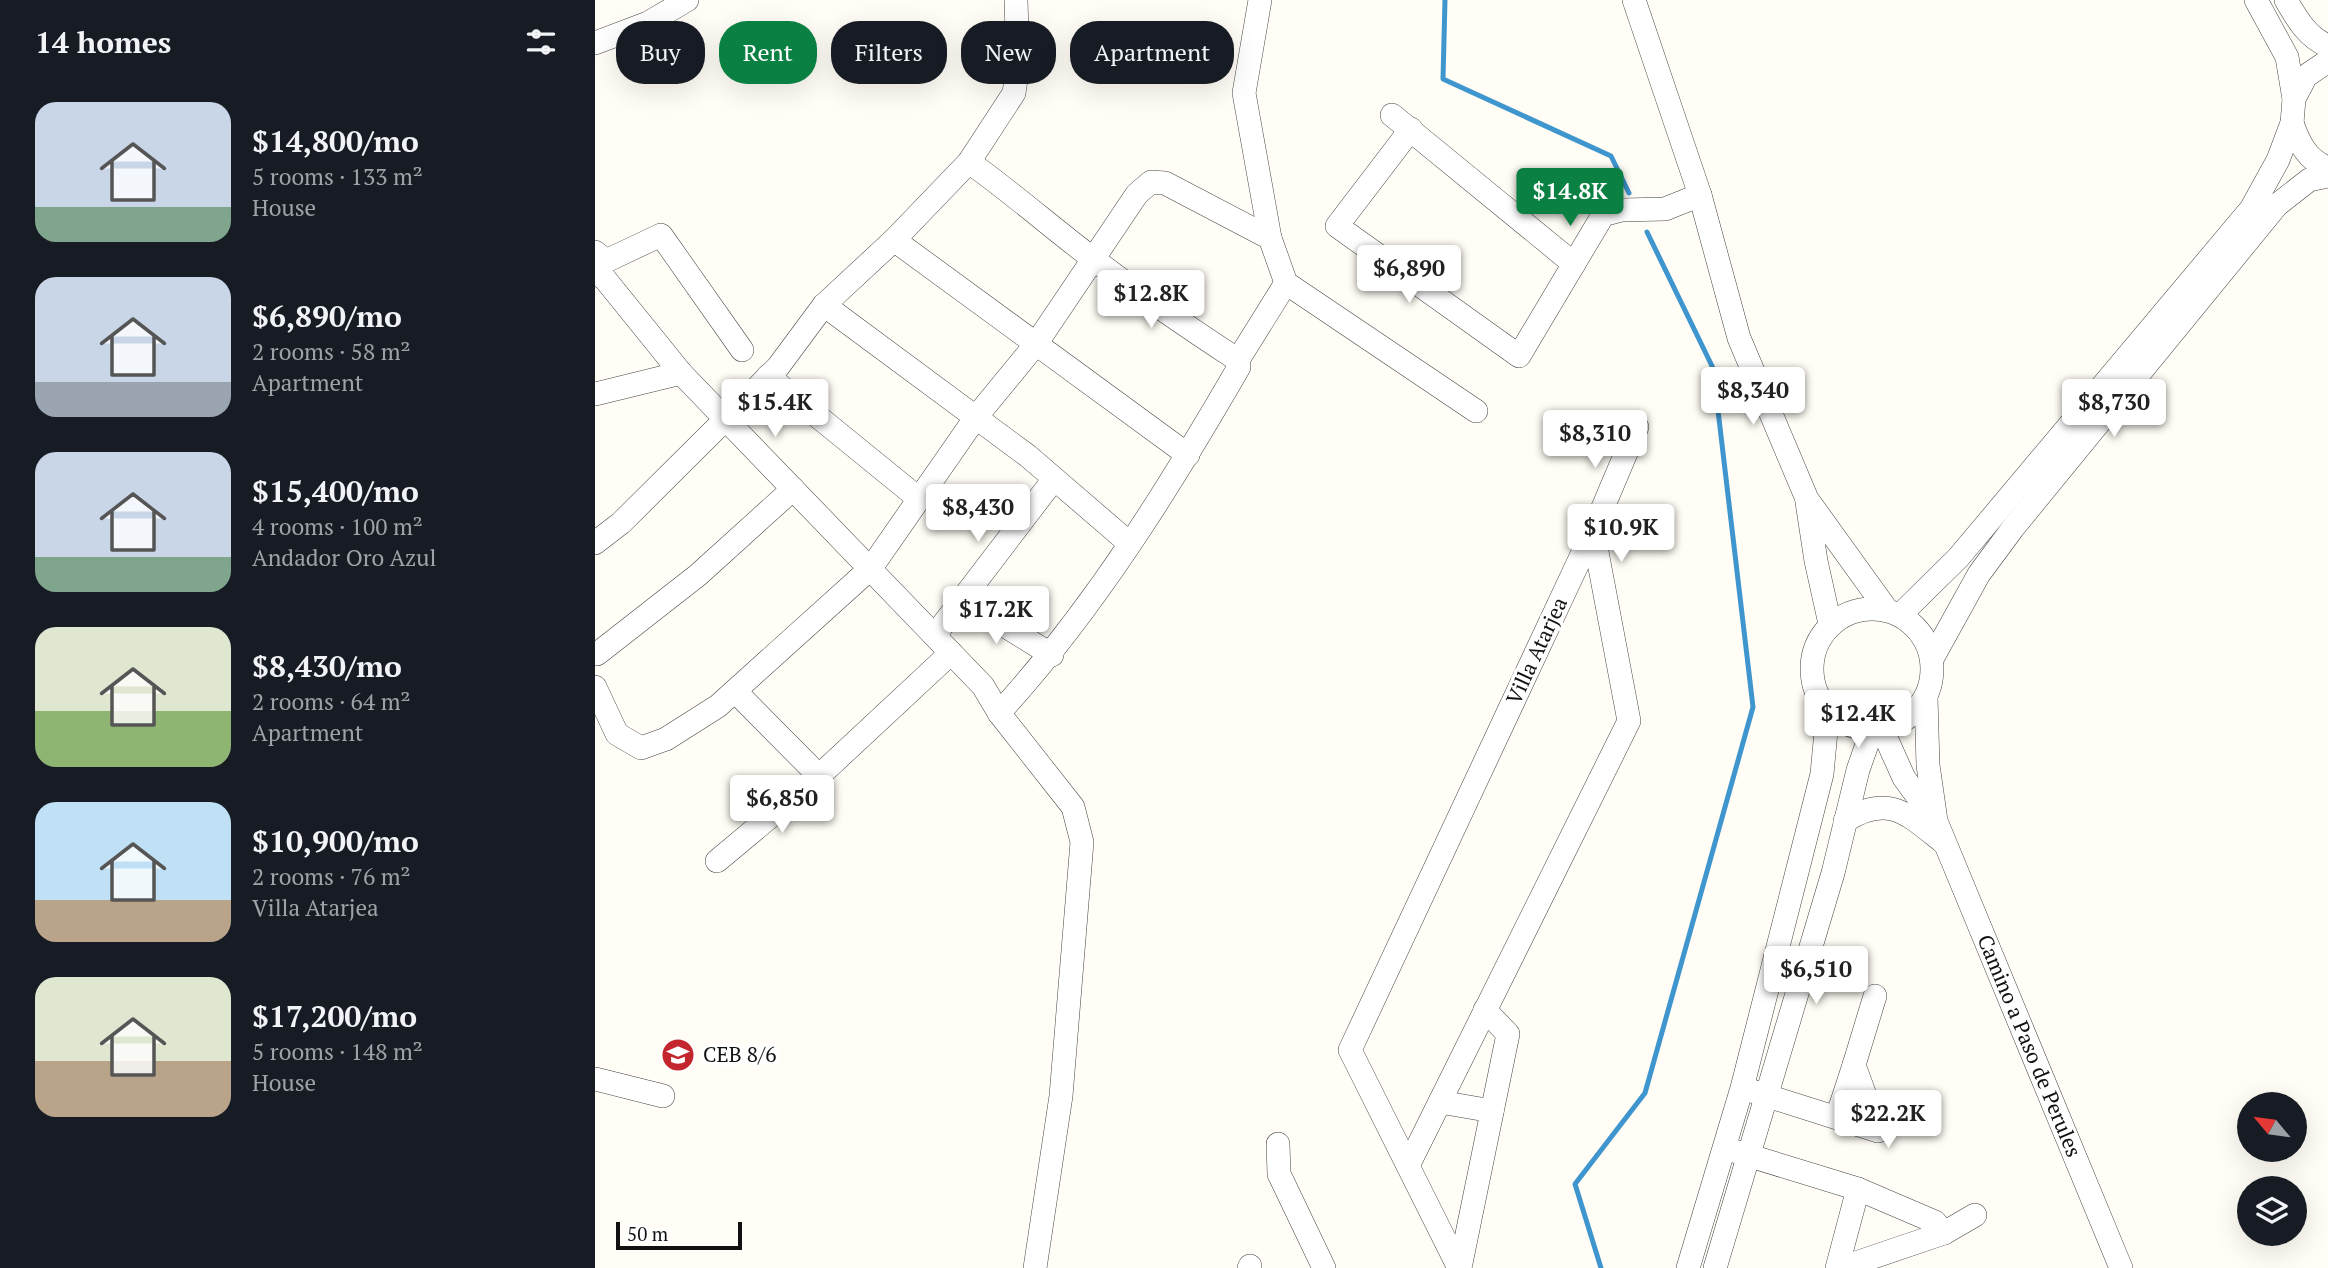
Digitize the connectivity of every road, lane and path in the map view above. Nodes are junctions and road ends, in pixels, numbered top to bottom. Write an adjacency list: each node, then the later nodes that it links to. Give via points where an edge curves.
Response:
1 (687, 0): 7 (street, via 648,23)
2 (1016, 0): 12 (street, via 1014,93)
3 (1260, 0): 16 (street, via 1244,93)
4 (1634, 0): 15 (street)
5 (2256, 0): 10 (street, via 2287,57)
6 (2286, 0): 8 (street, via 2301,26)
7 (595, 43)
8 (2328, 46)
9 (2328, 61): 10 (street, via 2306,76)
10 (2294, 99): 11 (street)
11 (2292, 124): 13 (street, via 2301,147); 44 (street, via 2251,209 1958,558)
12 (969, 162): 17 (street); 19 (street)
13 (2328, 168)
14 (2328, 176): 50 (street, via 2309,180 2260,225 2013,528 1979,574)
15 (1700, 195): 20 (street, via 1665,209 1603,215); 38 (street, via 1739,338)
16 (1270, 238): 19 (street, via 1165,183 1151,182 1137,194); 22 (street)
17 (894, 240): 23 (street); 24 (street)
18 (595, 252): 25 (street, via 606,261 661,235)
19 (1093, 259): 24 (street); 26 (street)
20 (1574, 264): 20 (street, via 1519,356 1336,226 1401,122)
21 (595, 272): 27 (street)
22 (1286, 283): 26 (street); 30 (street)
23 (824, 305): 28 (street); 31 (street)
24 (1036, 344): 31 (street); 34 (street)
25 (741, 350)
26 (1238, 360): 34 (street, via 1239,367)
27 (681, 373): 29 (street); 32 (street)
28 (768, 376): 32 (street); 37 (street)
29 (595, 394)
30 (1476, 411)
31 (976, 417): 35 (street); 37 (street)
32 (725, 419): 36 (street); 40 (street)
33 (1637, 427): 39 (street)
34 (1188, 455): 41 (street)
35 (1053, 479): 41 (street); 43 (street)
36 (793, 489): 42 (street); 49 (street)
37 (918, 498): 42 (street)
38 (1807, 499): 44 (street); 45 (street)
39 (1593, 531): 62 (street, via 1629,721); 74 (street, Villa Atarjea, via 1350,1050)
40 (595, 543)
41 (1129, 543): 48 (street)
42 (871, 568): 46 (street); 52 (street)
43 (963, 600): 46 (street); 48 (street)
44 (1893, 612): 45 (street, via 1864,609); 50 (street, via 1921,634)
45 (1830, 624): 54 (street, via 1819,640 1812,677)
46 (935, 635): 47 (street)
47 (951, 653): 55 (street, via 983,686); 57 (street)
48 (1052, 655): 55 (street)
49 (596, 658)
50 (1932, 659): 53 (street)
51 (595, 687): 52 (street, via 617,734 641,748 666,739)
52 (735, 691): 57 (street)
53 (1926, 697): 56 (street, via 1907,718); 59 (street, Camino a Paso de Perules, via 1929,765)
54 (1828, 710): 56 (street, via 1848,724); 65 (street, via 1822,774)
55 (999, 713): 78 (street, via 1073,807 1082,842 1062,1096)
56 (1877, 730): 58 (street); 59 (street, Camino a Paso de Perules)
57 (819, 776): 60 (street)
58 (1845, 821): 59 (street, via 1863,808 1889,807); 66 (street)
59 (1940, 832): 84 (street, Camino a Paso de Perules)
60 (717, 861)
61 (1875, 996): 63 (street)
62 (1485, 1010): 68 (street); 69 (street, via 1508,1034)
63 (1854, 1065): 70 (street); 70 (street, via 1878,1131)
64 (595, 1079): 67 (street)
65 (1742, 1088): 66 (street); 72 (street)
66 (1766, 1094): 70 (street); 73 (street)
67 (663, 1096)
68 (1440, 1102): 69 (street); 74 (street)
69 (1492, 1111): 80 (street)
70 (1837, 1117)
71 (1278, 1144): 79 (street, via 1279,1174)
72 (1724, 1148): 73 (street); 81 (street)
73 (1749, 1155): 75 (street); 82 (street)
74 (1408, 1166): 80 (street, Villa Atarjea)
75 (1858, 1189): 77 (street, via 1935,1222); 83 (street)
76 (1975, 1216): 77 (street)
77 (1944, 1233): 83 (street)
78 (1035, 1268)
79 (1324, 1268)
80 (1459, 1268)
81 (1688, 1268)
82 (1715, 1268)
83 (1839, 1268)
84 (2122, 1268)

